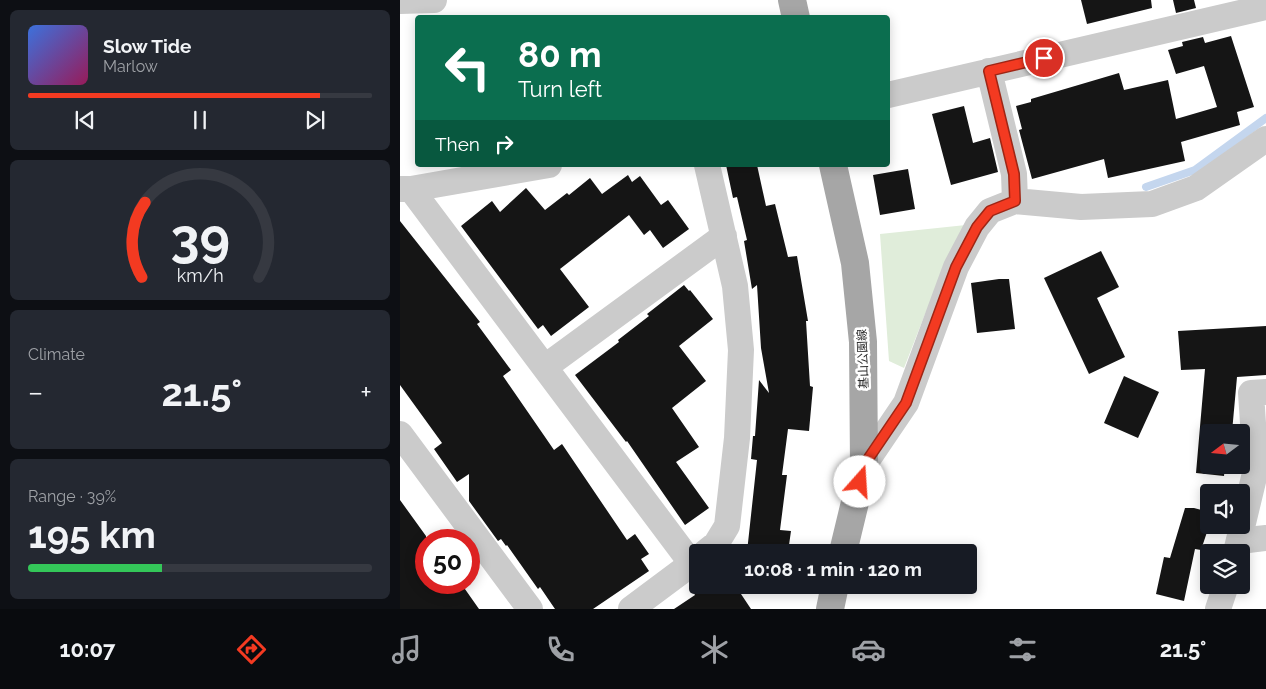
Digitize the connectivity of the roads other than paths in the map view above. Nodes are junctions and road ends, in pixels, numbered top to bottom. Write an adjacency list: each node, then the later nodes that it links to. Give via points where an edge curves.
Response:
1 (434, 0): 3 (street)
2 (792, 0): 5 (main road)
3 (400, 1)
4 (1266, 7): 6 (street)
5 (795, 15)
6 (989, 71): 7 (street); 13 (street, via 1014,174)
7 (890, 95)
8 (1266, 139): 13 (street, via 1196,188 1152,204 1081,207)
9 (537, 167): 12 (street)
10 (707, 167): 14 (street)
11 (833, 167): 18 (main road, 基山公園線, via 855,263 863,342)
12 (406, 189): 15 (street)
13 (1015, 201): 18 (street, via 990,211 977,227 956,267 906,403)
14 (724, 236): 15 (street); 20 (street, via 735,286 741,350 738,438 726,526)
15 (545, 367): 24 (street)
16 (1266, 392): 22 (street, via 1251,393 1256,469)
17 (404, 447): 28 (street)
18 (864, 465): 21 (main road, 基山公園線)
19 (1266, 538): 23 (street)
20 (716, 544)
21 (845, 544)
22 (1239, 544)
23 (1247, 544)
24 (689, 548)
25 (689, 566): 29 (street)
26 (834, 594): 30 (main road)
27 (1223, 594): 31 (street)
28 (530, 609)
29 (631, 609)
30 (830, 609)
31 (1218, 609)

